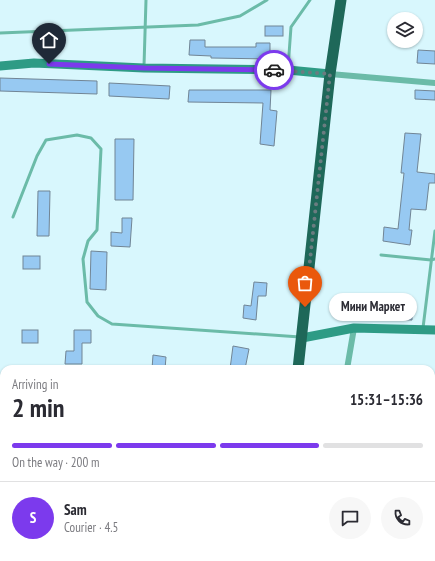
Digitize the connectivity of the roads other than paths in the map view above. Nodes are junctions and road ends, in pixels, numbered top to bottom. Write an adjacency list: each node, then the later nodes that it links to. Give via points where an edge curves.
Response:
1 (146, 0): 5 (lane)
2 (267, 0): 5 (lane, via 240,16 198,25)
3 (310, 0): 9 (lane, via 291,27)
4 (341, 0): 10 (highway)
5 (145, 27): 6 (lane); 8 (lane)
6 (0, 33)
7 (0, 66): 8 (street, via 34,63)
8 (144, 68): 9 (street)
9 (288, 70): 10 (street)
10 (330, 74): 11 (street); 20 (highway)
11 (435, 83)
12 (13, 217): 20 (lane, via 46,140 77,135 91,138 101,149 96,230 88,241 83,259 87,302 98,316 112,324)
13 (435, 231): 16 (lane)
14 (381, 255): 16 (lane)
15 (435, 259): 16 (lane)
16 (431, 260): 18 (lane)
17 (354, 328): 18 (street); 20 (street); 22 (street)
18 (422, 330): 19 (street)
19 (435, 330)
20 (302, 338): 21 (highway)
21 (299, 365)
22 (348, 365)

